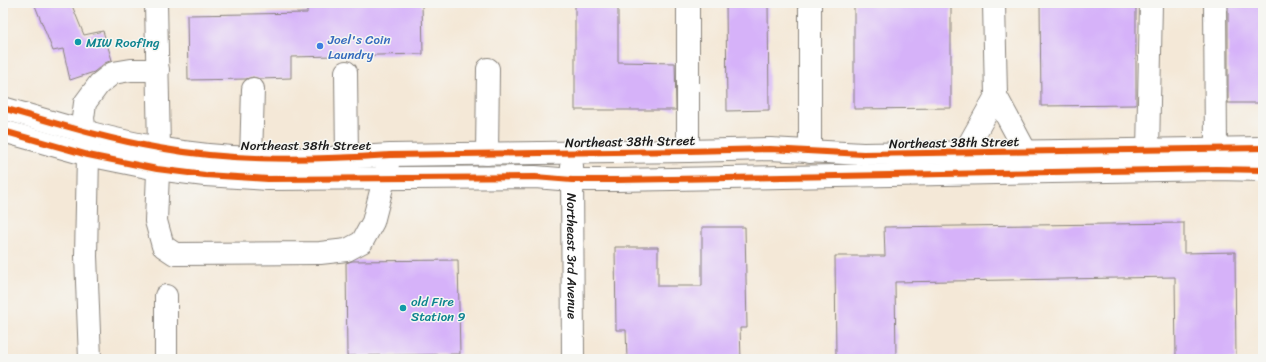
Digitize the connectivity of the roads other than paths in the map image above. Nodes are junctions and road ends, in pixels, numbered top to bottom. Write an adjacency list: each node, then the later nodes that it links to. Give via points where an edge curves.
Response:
1 (156, 3): 8 (street)
2 (688, 3): 17 (street)
3 (810, 3): 20 (street)
4 (994, 3): 11 (street)
5 (1151, 3): 18 (street)
6 (1215, 3): 16 (street)
7 (488, 69): 23 (street)
8 (158, 70): 14 (street, via 113,73 99,84 85,103); 26 (street)
9 (346, 72): 28 (street)
10 (253, 89): 27 (street)
11 (996, 96): 21 (street); 22 (street)
12 (3, 108): 14 (street, Northeast 38th Street)
13 (3, 131): 24 (street, Northeast 38th Street)
14 (85, 132): 24 (street); 26 (street, Northeast 38th Street)
15 (1263, 148): 16 (street, Northeast 38th Street)
16 (1216, 149): 18 (street, Northeast 38th Street)
17 (688, 151): 19 (street, Northeast 38th Street); 20 (street, Northeast 38th Street, via 770,149)
18 (1148, 151): 21 (street, Northeast 38th Street)
19 (573, 152): 23 (street, Northeast 38th Street); 31 (street, Northeast 3rd Avenue)
20 (810, 152): 22 (street, Northeast 38th Street)
21 (1026, 152): 22 (street, Northeast 38th Street)
22 (964, 153)
23 (487, 154): 25 (street, Northeast 38th Street)
24 (88, 155): 26 (street, Northeast 38th Street); 33 (street, via 86,256)
25 (390, 155): 28 (street, Northeast 38th Street); 30 (street)
26 (158, 158): 27 (street, Northeast 38th Street, via 205,154); 30 (street, Northeast 38th Street, via 205,175 268,179); 30 (street, via 156,222 163,246 175,254 320,253 347,250 362,242 373,222)
27 (251, 158): 28 (street, Northeast 38th Street)
28 (347, 158)
29 (1263, 170): 31 (street, Northeast 38th Street)
30 (385, 178): 31 (street, Northeast 38th Street, via 535,177)
31 (572, 180): 35 (street, Northeast 3rd Avenue)
32 (166, 296): 34 (street)
33 (90, 359)
34 (166, 359)
35 (573, 359)

